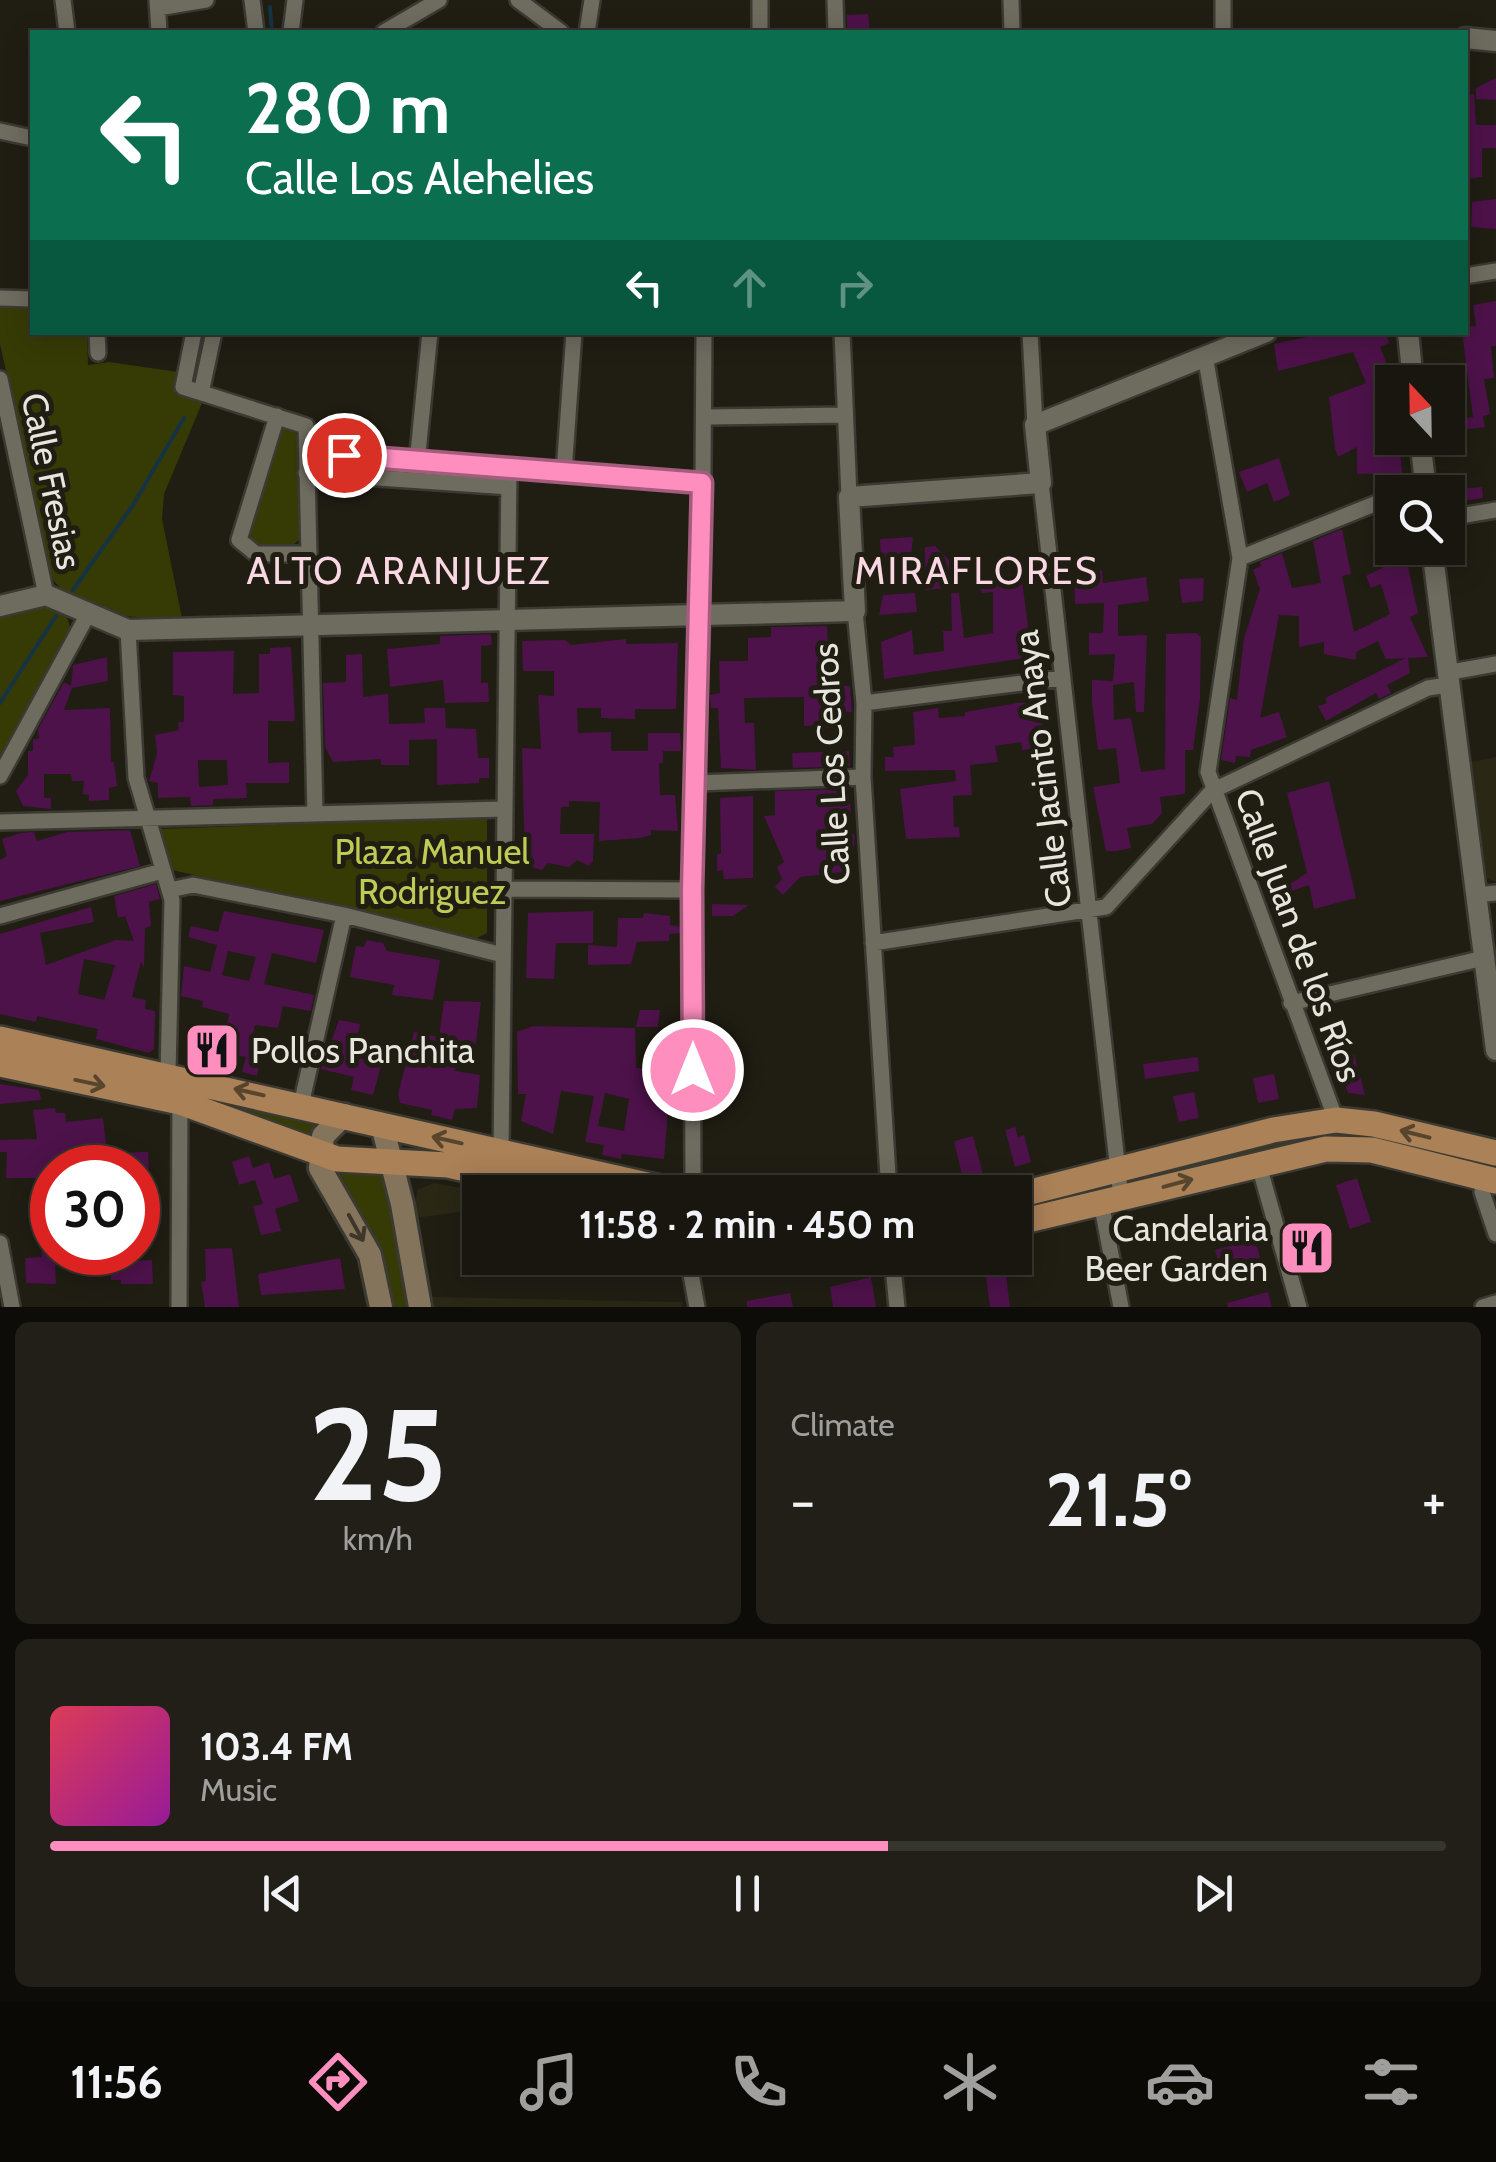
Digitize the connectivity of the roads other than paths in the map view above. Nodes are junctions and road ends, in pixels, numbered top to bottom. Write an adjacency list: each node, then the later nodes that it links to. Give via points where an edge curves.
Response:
1 (63, 0): 13 (street)
2 (206, 0): 12 (street)
3 (252, 0): 15 (street)
4 (296, 0): 16 (street)
5 (440, 0): 17 (street)
6 (518, 0): 18 (street)
7 (592, 0): 19 (street)
8 (760, 0): 20 (street)
9 (836, 0): 21 (street)
10 (1011, 0): 22 (street)
11 (1223, 0): 23 (street)
12 (157, 4): 14 (street)
13 (67, 30)
14 (159, 30)
15 (256, 30)
16 (292, 30)
17 (388, 30)
18 (558, 30)
19 (587, 30)
20 (760, 30)
21 (836, 30)
22 (1012, 30)
23 (1223, 30)
24 (1468, 38): 25 (street)
25 (1496, 40)
26 (0, 131): 27 (street)
27 (30, 138)
28 (1496, 271): 29 (street)
29 (1468, 276)
30 (0, 298): 31 (street)
31 (30, 299)
32 (97, 335): 42 (street)
33 (193, 335): 46 (street, via 183,386)
34 (213, 335): 46 (street)
35 (430, 335): 52 (street)
36 (574, 335): 55 (street)
37 (704, 335): 49 (street)
38 (842, 335): 47 (street, Calle Los Cedros)
39 (1030, 335): 50 (street, Calle Jacinto Anaya)
40 (1408, 335): 44 (street)
41 (1232, 339): 43 (street)
42 (98, 353)
43 (1205, 355): 50 (street); 65 (street, Calle Juan de los Ríos)
44 (1411, 365)
45 (0, 379): 53 (street, Calle Fresias)
46 (201, 393): 48 (street)
47 (844, 415): 49 (street); 60 (street, Calle Los Cedros)
48 (277, 416): 51 (street, via 306,426); 64 (street, via 239,540 256,554)
49 (704, 417): 59 (street)
50 (1035, 425): 58 (street, Calle Jacinto Anaya)
51 (306, 452): 52 (street); 56 (street)
52 (417, 462): 57 (street)
53 (18, 466): 54 (street); 67 (street, Calle Fresias)
54 (0, 470)
55 (564, 472): 57 (street); 59 (street)
56 (306, 473): 57 (street); 64 (street)
57 (509, 478): 72 (street)
58 (1042, 482): 60 (street); 76 (street, Calle Jacinto Anaya)
59 (702, 483): 70 (street)
60 (849, 497): 69 (street, Calle Los Cedros)
61 (1375, 503): 65 (street)
62 (1496, 510): 63 (street)
63 (1465, 515)
64 (308, 554): 73 (street)
65 (1240, 558): 82 (street, Calle Juan de los Ríos, via 1208,772)
66 (1434, 565): 77 (street)
67 (46, 595): 68 (street); 71 (street)
68 (0, 606)
69 (855, 610): 70 (street); 78 (street, Calle Los Cedros)
70 (702, 614): 72 (street); 81 (street)
71 (86, 616): 74 (street); 79 (street)
72 (507, 621): 73 (street); 83 (street)
73 (310, 627): 74 (street); 84 (street)
74 (128, 630): 85 (street, via 136,778)
75 (1496, 664): 77 (street)
76 (1062, 678): 78 (street); 92 (street, Calle Jacinto Anaya)
77 (1447, 679): 82 (street); 91 (street)
78 (864, 703): 80 (street, Calle Los Cedros)
79 (0, 776)
80 (863, 778): 81 (street); 95 (street, Calle Los Cedros)
81 (696, 783): 90 (street)
82 (1212, 791): 92 (street, via 1106,907); 99 (street, Calle Juan de los Ríos)
83 (504, 809): 84 (street); 88 (street)
84 (315, 814): 85 (street)
85 (145, 818): 86 (street); 87 (street)
86 (0, 822)
87 (162, 871): 89 (street); 93 (street)
88 (504, 889): 90 (street); 96 (street)
89 (170, 890): 94 (street, via 192,885); 103 (street)
90 (692, 890): 117 (street)
91 (1486, 894): 97 (street)
92 (1092, 912): 95 (street); 114 (street, Calle Jacinto Anaya)
93 (0, 916)
94 (344, 916): 96 (street); 105 (street)
95 (874, 943): 118 (street, Calle Los Cedros)
96 (502, 956): 110 (street)
97 (1484, 958): 98 (street); 99 (street)
98 (1494, 998): 101 (street)
99 (1291, 1003): 107 (street, Calle Juan de los Ríos)
100 (0, 1039): 103 (highway)
101 (1496, 1050)
102 (0, 1064): 104 (highway, one-way to 104)
103 (168, 1074): 105 (highway, one-way to 103)
104 (180, 1102): 111 (highway); 129 (street)
105 (301, 1104): 106 (highway)
106 (344, 1116): 108 (highway); 111 (main road, via 326,1130)
107 (1336, 1120): 109 (highway, one-way to 107); 114 (highway)
108 (382, 1125): 110 (highway, one-way to 108); 113 (main road)
109 (1495, 1147): 119 (street)
110 (501, 1153): 116 (highway)
111 (319, 1155): 113 (highway); 130 (main road, one-way to 130, via 323,1176 370,1255)
112 (1253, 1163): 119 (highway, via 1304,1151 1372,1150); 121 (highway, one-way to 112); 135 (street); 136 (street)
113 (392, 1164): 115 (highway, via 448,1165); 131 (main road)
114 (1118, 1170): 120 (highway); 121 (street, Calle Jacinto Anaya)
115 (492, 1175)
116 (601, 1175)
117 (693, 1175)
118 (888, 1175)
119 (1491, 1179): 123 (street, via 1482,1192)
120 (1032, 1192)
121 (1111, 1200): 122 (highway); 134 (street, Calle Jacinto Anaya)
122 (1032, 1219)
123 (1496, 1234)
124 (0, 1244): 128 (street)
125 (691, 1275): 132 (street)
126 (894, 1275): 133 (street)
127 (1496, 1303): 137 (street)
128 (12, 1307)
129 (179, 1307)
130 (381, 1307)
131 (420, 1307)
132 (697, 1307)
133 (897, 1307)
134 (1121, 1307)
135 (1290, 1307)
136 (1299, 1307)
137 (1484, 1307)

